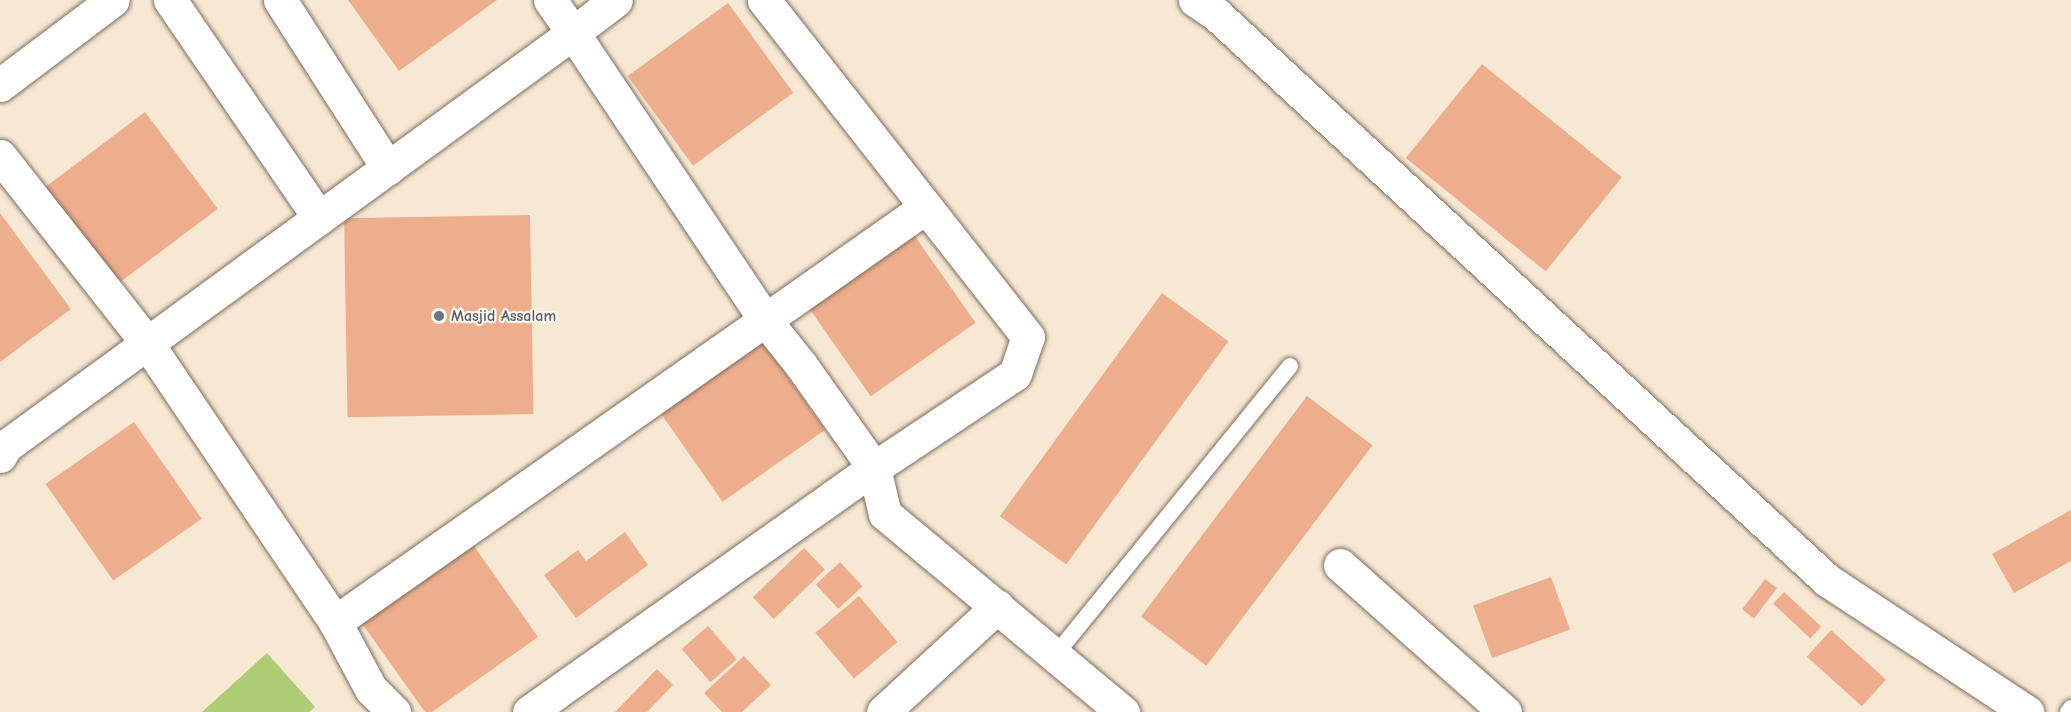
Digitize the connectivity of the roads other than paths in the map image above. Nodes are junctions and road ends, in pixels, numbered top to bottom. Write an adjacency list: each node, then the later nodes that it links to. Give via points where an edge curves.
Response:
1 (113, 0): 9 (street)
2 (170, 0): 13 (street)
3 (280, 0): 11 (street)
4 (550, 0): 8 (street)
5 (616, 0): 8 (street)
6 (764, 0): 12 (street)
7 (1205, 5): 29 (street, via 1827,580)
8 (573, 33): 11 (street); 14 (street)
9 (0, 85)
10 (0, 156): 15 (street)
11 (388, 168): 13 (street)
12 (926, 207): 14 (street); 18 (street, via 1028,337 1015,374)
13 (320, 218): 15 (street)
14 (765, 320): 18 (street); 21 (street)
15 (147, 343): 17 (street, via 6,446); 21 (street)
16 (1290, 366): 22 (lane)
17 (0, 456)
18 (874, 468): 20 (street, via 885,514); 25 (street)
19 (1340, 565): 28 (street)
20 (998, 606): 22 (street); 26 (street)
21 (335, 622): 24 (street, via 371,689)
22 (1056, 654): 27 (street)
23 (2071, 708): 30 (lane)
24 (394, 712)
25 (529, 712)
26 (883, 712)
27 (1123, 712)
28 (1505, 712)
29 (2027, 712)
30 (2068, 712)

